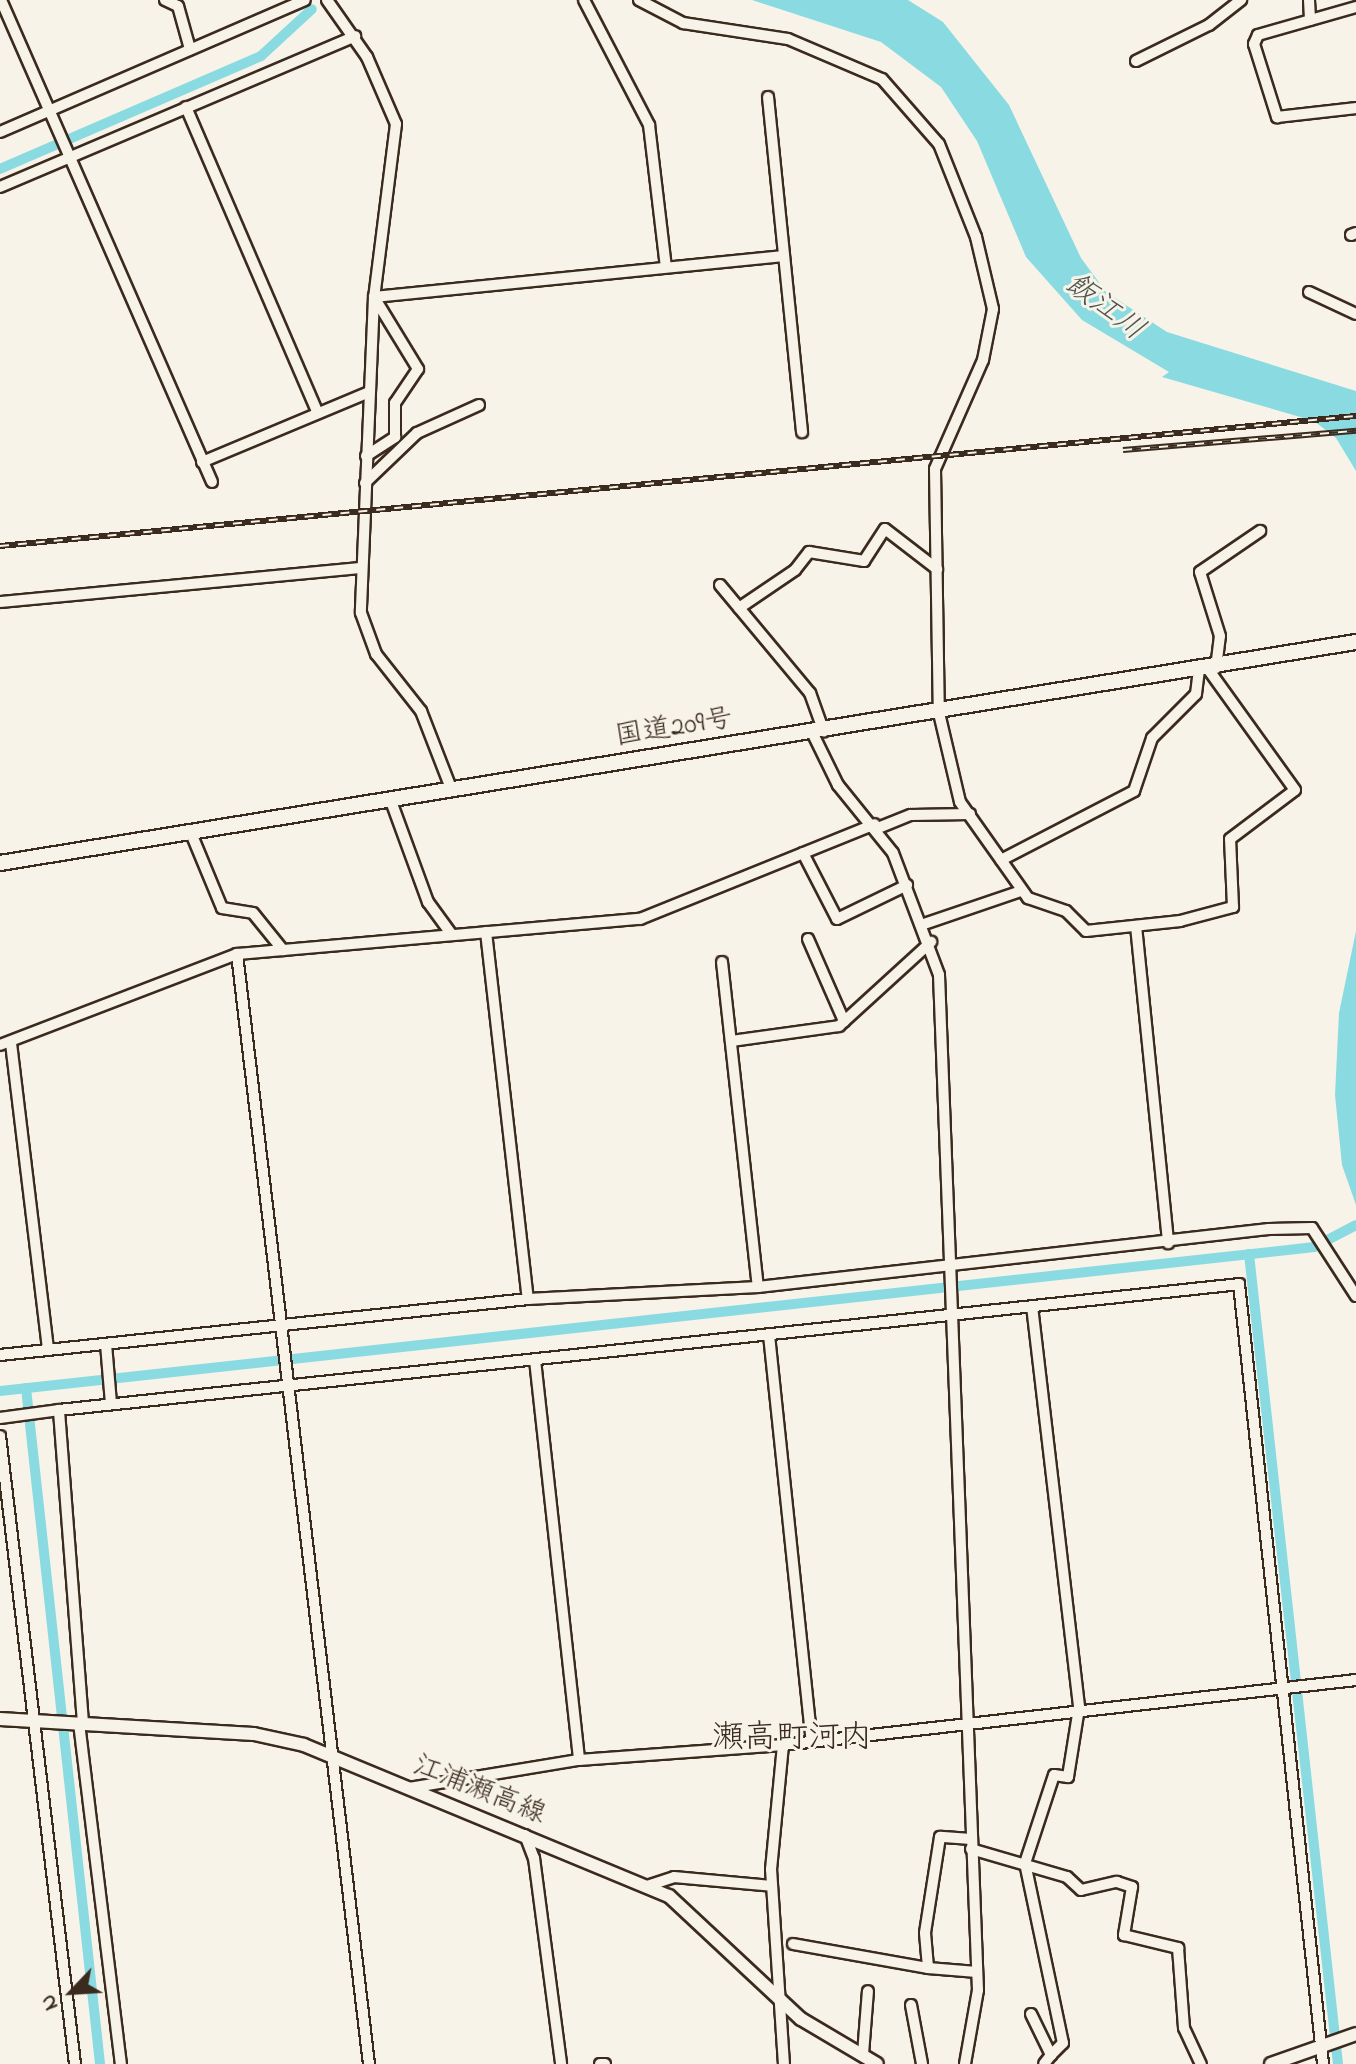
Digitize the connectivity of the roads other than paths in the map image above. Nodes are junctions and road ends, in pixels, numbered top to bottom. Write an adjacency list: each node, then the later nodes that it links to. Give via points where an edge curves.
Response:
1 (1, 0): 17 (street)
2 (165, 0): 12 (street, via 178,6)
3 (305, 0): 12 (street)
4 (327, 0): 11 (street)
5 (584, 0): 22 (street, via 649,125)
6 (639, 0): 36 (street, via 683,23 788,39 874,75 906,98 939,144 976,237 993,309 983,360 937,456)
7 (1241, 0): 13 (street, via 1203,29)
8 (1309, 0): 10 (street)
9 (1356, 7): 10 (street)
10 (1310, 20): 16 (street, via 1255,38 1275,115 1297,120)
11 (355, 36): 15 (street); 24 (street, via 396,124)
12 (190, 49): 17 (street)
13 (1136, 61)
14 (768, 97): 21 (street)
15 (186, 107): 19 (street); 28 (street)
16 (1356, 108)
17 (50, 110): 18 (street); 19 (street)
18 (0, 132)
19 (70, 157): 20 (street); 31 (street)
20 (0, 187)
21 (784, 256): 22 (street); 29 (street)
22 (666, 267): 24 (street)
23 (1309, 292): 25 (street)
24 (374, 297): 26 (street); 30 (street, via 418,369 395,403 395,437)
25 (1356, 314)
26 (369, 392): 28 (street); 30 (street)
27 (479, 405): 33 (street, via 417,433)
28 (318, 413): 31 (street)
29 (802, 432)
30 (366, 456): 33 (street)
31 (202, 462): 32 (street)
32 (212, 482)
33 (365, 483): 35 (street)
34 (1260, 531): 41 (street, via 1200,572 1220,636)
35 (360, 568): 38 (street); 44 (street, via 361,613 376,654 421,711)
36 (937, 569): 39 (street, via 885,529 864,561 809,552 795,570); 42 (street)
37 (720, 585): 39 (street)
38 (0, 602)
39 (739, 608): 43 (street, via 810,693)
40 (1356, 642): 41 (highway, 国道209号)
41 (1208, 669): 42 (highway, 国道209号); 50 (street, via 1196,694 1152,738 1134,791); 55 (street, via 1295,790 1230,839 1233,907)
42 (939, 713): 43 (highway, 国道209号); 46 (street, via 955,790)
43 (819, 733): 44 (highway, 国道209号); 47 (street, via 838,785)
44 (452, 791): 45 (highway, 国道209号)
45 (391, 801): 48 (highway, 国道209号); 57 (street, via 428,902)
46 (970, 814): 47 (street, via 911,815); 50 (street)
47 (877, 826): 49 (street); 52 (street)
48 (191, 833): 51 (highway, 国道209号); 60 (street, via 222,908 253,913)
49 (803, 853): 52 (street, via 837,919); 56 (street, via 640,919)
50 (1001, 860): 53 (street)
51 (0, 863)
52 (907, 885): 54 (street)
53 (1021, 891): 54 (street); 55 (street, via 1066,911 1086,931)
54 (924, 924): 59 (street)
55 (1136, 926): 66 (street)
56 (486, 932): 57 (street); 70 (street)
57 (451, 934): 60 (street)
58 (808, 939): 63 (street)
59 (931, 942): 63 (street); 67 (street, via 939,975)
60 (283, 950): 61 (street)
61 (237, 954): 65 (street); 73 (street)
62 (722, 962): 64 (street)
63 (844, 1021): 64 (street)
64 (731, 1041): 68 (street)
65 (6, 1044): 76 (street)
66 (1168, 1243): 67 (street); 69 (street, via 1312,1228)
67 (952, 1260): 68 (street); 72 (street)
68 (758, 1287): 70 (street)
69 (1356, 1296)
70 (528, 1299): 73 (street)
71 (1032, 1306): 72 (street); 85 (street, via 1239,1284); 86 (street)
72 (953, 1311): 74 (street); 90 (street)
73 (286, 1327): 75 (street); 79 (street)
74 (769, 1335): 78 (street); 91 (street)
75 (107, 1347): 76 (street); 80 (street)
76 (48, 1350): 77 (street)
77 (0, 1355)
78 (535, 1360): 79 (street); 94 (street)
79 (293, 1384): 80 (street); 93 (street)
80 (111, 1402): 81 (street)
81 (59, 1410): 82 (street); 89 (street)
82 (0, 1418)
83 (0, 1436): 88 (street)
84 (1356, 1680): 85 (street)
85 (1280, 1687): 86 (street); 109 (street)
86 (1079, 1708): 90 (street); 98 (street, via 1068,1777 1054,1775)
87 (0, 1719): 88 (main road, 江浦瀬高線)
88 (39, 1721): 89 (main road, 江浦瀬高線); 112 (street)
89 (81, 1723): 93 (main road, 江浦瀬高線, via 254,1734); 113 (street)
90 (968, 1723): 91 (street); 97 (street)
91 (812, 1742): 92 (street)
92 (783, 1745): 94 (street); 100 (street)
93 (330, 1756): 95 (main road, 江浦瀬高線); 114 (street)
94 (579, 1760): 95 (street)
95 (409, 1788): 96 (main road, 江浦瀬高線)
96 (525, 1835): 99 (main road, 江浦瀬高線); 115 (street, via 534,1858)
97 (971, 1844): 98 (street); 102 (street, via 940,1837 930,1867); 103 (street)
98 (1025, 1863): 111 (street, via 1063,2043); 120 (street, via 1081,1890 1117,1882 1132,1887 1124,1935 1178,1948 1184,2028)
99 (647, 1886): 100 (street, via 674,1877); 105 (main road, 江浦瀬高線, via 703,1922)
100 (772, 1886): 105 (street)
101 (793, 1944): 102 (street)
102 (928, 1968): 103 (street)
103 (977, 1972): 119 (street)
104 (868, 1991): 110 (street)
105 (782, 2003): 110 (main road, 江浦瀬高線); 116 (street)
106 (911, 2005): 118 (street)
107 (1031, 2014): 111 (street)
108 (1353, 2035): 109 (main road)
109 (1321, 2046): 121 (main road); 122 (street)
110 (863, 2054): 117 (main road, 江浦瀬高線)
111 (1047, 2059)
112 (75, 2064)
113 (121, 2064)
114 (369, 2064)
115 (561, 2064)
116 (784, 2064)
117 (877, 2064)
118 (922, 2064)
119 (965, 2064)
120 (1201, 2064)
121 (1271, 2064)
122 (1323, 2064)

